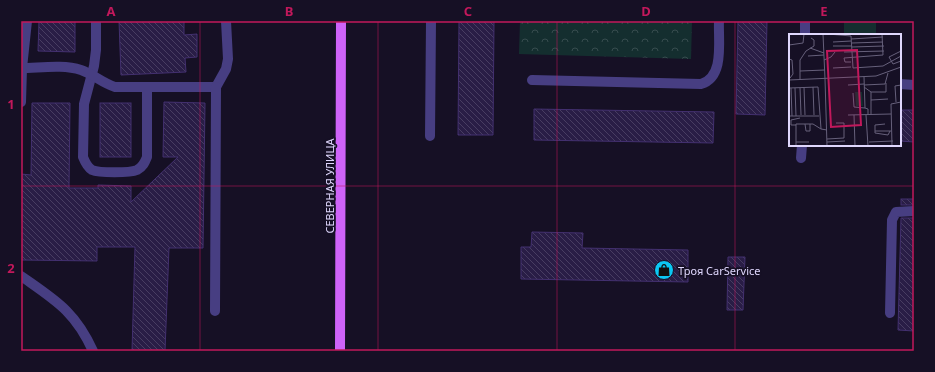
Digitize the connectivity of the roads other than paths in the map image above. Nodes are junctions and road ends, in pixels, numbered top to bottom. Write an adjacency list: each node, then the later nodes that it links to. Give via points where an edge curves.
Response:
1 (27, 21): 9 (lane)
2 (96, 21): 10 (lane, via 96,50)
3 (226, 21): 15 (lane, via 228,59 226,69)
4 (341, 21): 25 (main road, СЕВЕРНАЯ УЛИЦА)
5 (431, 21): 17 (lane)
6 (719, 21): 11 (lane, via 717,68 714,77 708,82 701,84)
7 (806, 21): 8 (lane)
8 (805, 34)
9 (22, 68): 10 (lane, via 72,68); 16 (lane)
10 (92, 76): 14 (lane, via 115,87); 14 (lane, via 84,104 83,157 92,170 100,172 138,170 144,164 147,157)
11 (532, 80)
12 (901, 84): 13 (lane)
13 (914, 85)
14 (147, 87): 15 (lane)
15 (216, 87): 22 (lane)
16 (21, 102)
17 (430, 136)
18 (802, 146): 19 (lane)
19 (801, 158)
20 (914, 211): 23 (lane, via 896,212 892,220)
21 (21, 276): 24 (lane, via 66,309 79,324)
22 (215, 310)
23 (890, 313)
24 (93, 351)
25 (340, 351)

